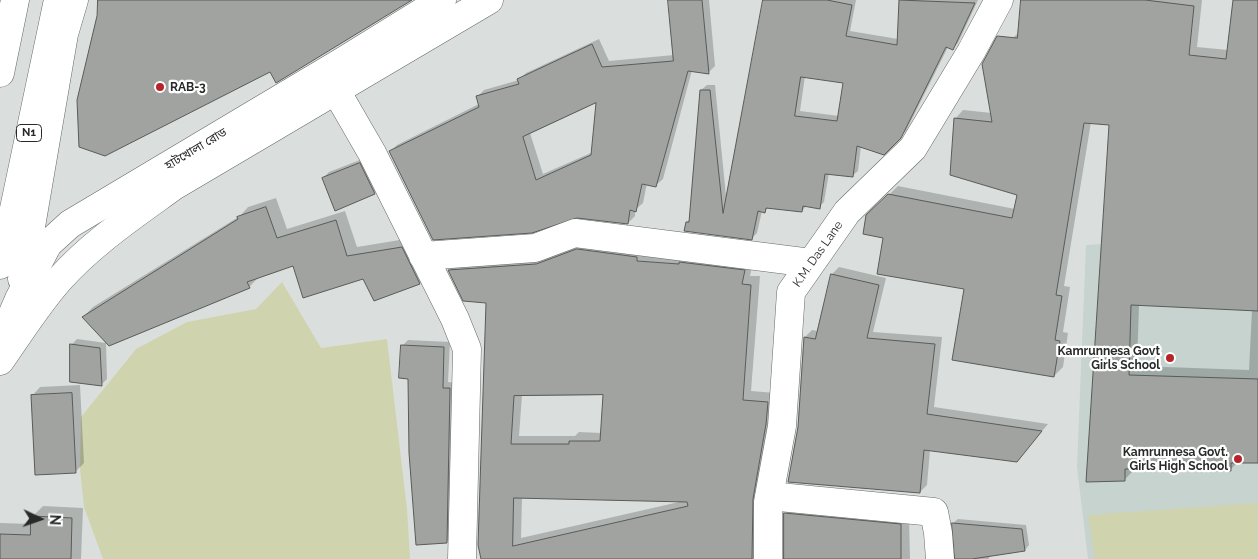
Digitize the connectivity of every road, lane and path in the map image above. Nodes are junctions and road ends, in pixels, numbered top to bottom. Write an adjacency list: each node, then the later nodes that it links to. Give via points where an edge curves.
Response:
1 (15, 0): 7 (main road)
2 (58, 0): 11 (main road, N1)
3 (74, 0): 12 (main road, via 61,53)
4 (442, 0): 12 (main road, হাটখোলা রোড, via 70,224 48,244)
5 (489, 0): 8 (main road)
6 (999, 0): 10 (main road, K.M. Das Lane, via 913,148 847,212)
7 (0, 73)
8 (335, 89): 9 (main road, via 372,153); 14 (main road, via 174,186 128,219 58,281)
9 (423, 256): 10 (main road, via 535,248 575,233); 16 (main road, via 467,349)
10 (811, 263): 15 (main road, K.M. Das Lane, via 791,292 782,426)
11 (0, 265)
12 (19, 298): 13 (main road, হাটখোলা রোড)
13 (0, 343)
14 (0, 361)
15 (769, 496): 17 (main road, K.M. Das Lane); 18 (main road, via 934,512)
16 (462, 559)
17 (768, 559)
18 (940, 559)

